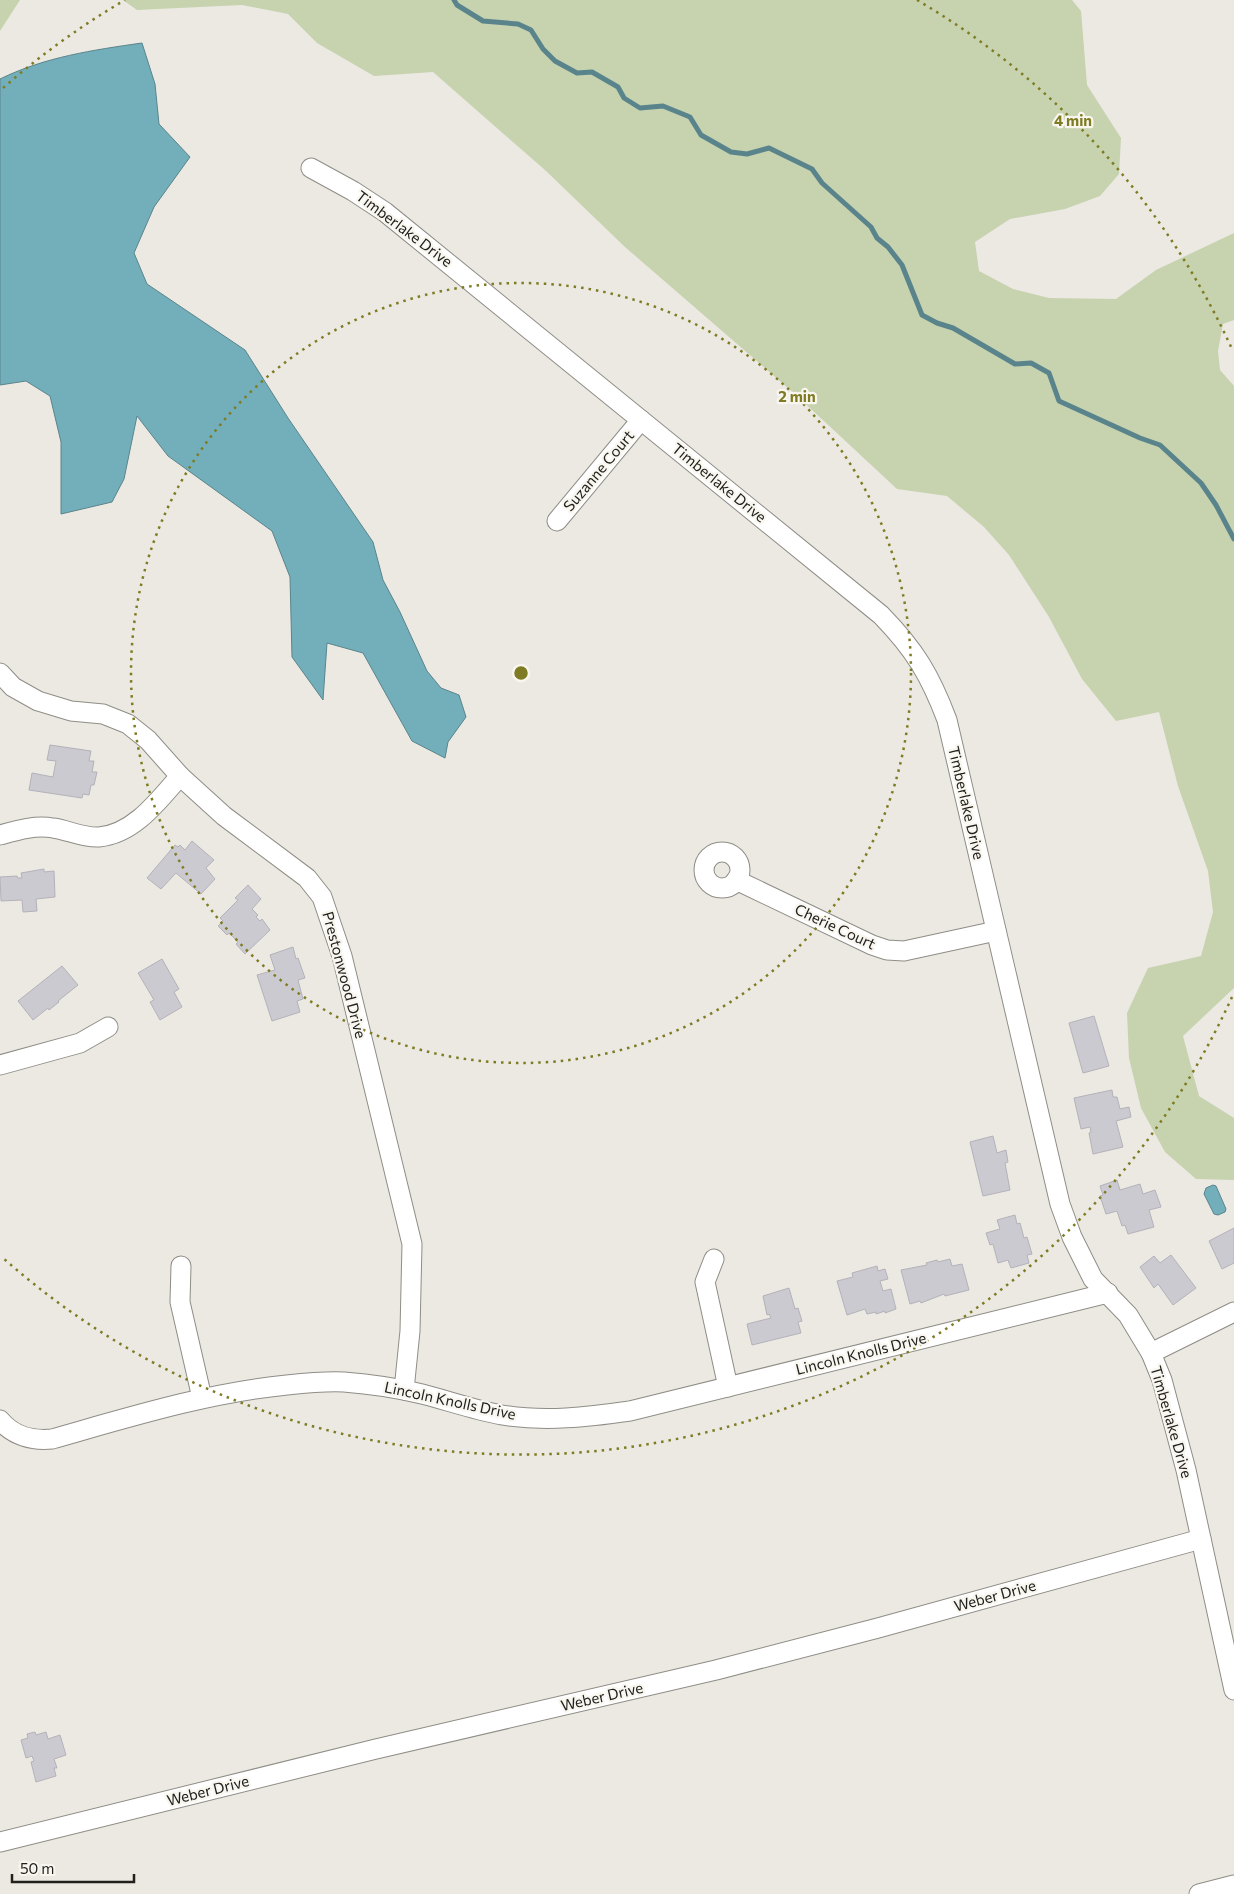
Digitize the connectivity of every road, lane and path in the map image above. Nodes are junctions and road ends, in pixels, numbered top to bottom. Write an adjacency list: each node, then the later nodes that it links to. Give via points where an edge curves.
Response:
1 (311, 168): 2 (street, Timberlake Drive, via 353,190 385,212)
2 (641, 420): 3 (street, Suzanne Court); 8 (street, Timberlake Drive, via 881,615 918,658 935,688 947,720)
3 (556, 521)
4 (0, 673): 5 (street, Prestonwood Drive, via 13,687 38,701 71,711 103,714 128,724 148,740)
5 (180, 776): 6 (street, via 149,810 119,831 98,836 29,827); 17 (street, Prestonwood Drive, via 224,816 307,878 322,897 342,956 412,1244 410,1331)
6 (0, 834)
7 (736, 880): 8 (street, Cherie Court, via 887,950 904,951)
8 (996, 931): 13 (street, Timberlake Drive, via 1060,1204 1093,1279)
9 (108, 1026): 10 (street, via 80,1043)
10 (0, 1065)
11 (714, 1259): 16 (street, via 705,1282)
12 (181, 1266): 18 (street, via 180,1302)
13 (1108, 1293): 15 (street, Timberlake Drive, via 1128,1315); 16 (street, Lincoln Knolls Drive)
14 (1234, 1312): 15 (street)
15 (1151, 1353): 20 (street, Timberlake Drive, via 1162,1380)
16 (728, 1387): 17 (street, Lincoln Knolls Drive, via 630,1411 546,1418 466,1408)
17 (404, 1390): 18 (street, Lincoln Knolls Drive, via 317,1382 255,1388)
18 (202, 1398): 19 (street, Lincoln Knolls Drive, via 52,1439 38,1440 13,1431)
19 (0, 1420)
20 (1201, 1539): 21 (street, Timberlake Drive); 22 (street, Weber Drive, via 716,1670 376,1749)
21 (1234, 1690)
22 (0, 1842)
23 (1234, 1886): 24 (street)
24 (1199, 1894)

